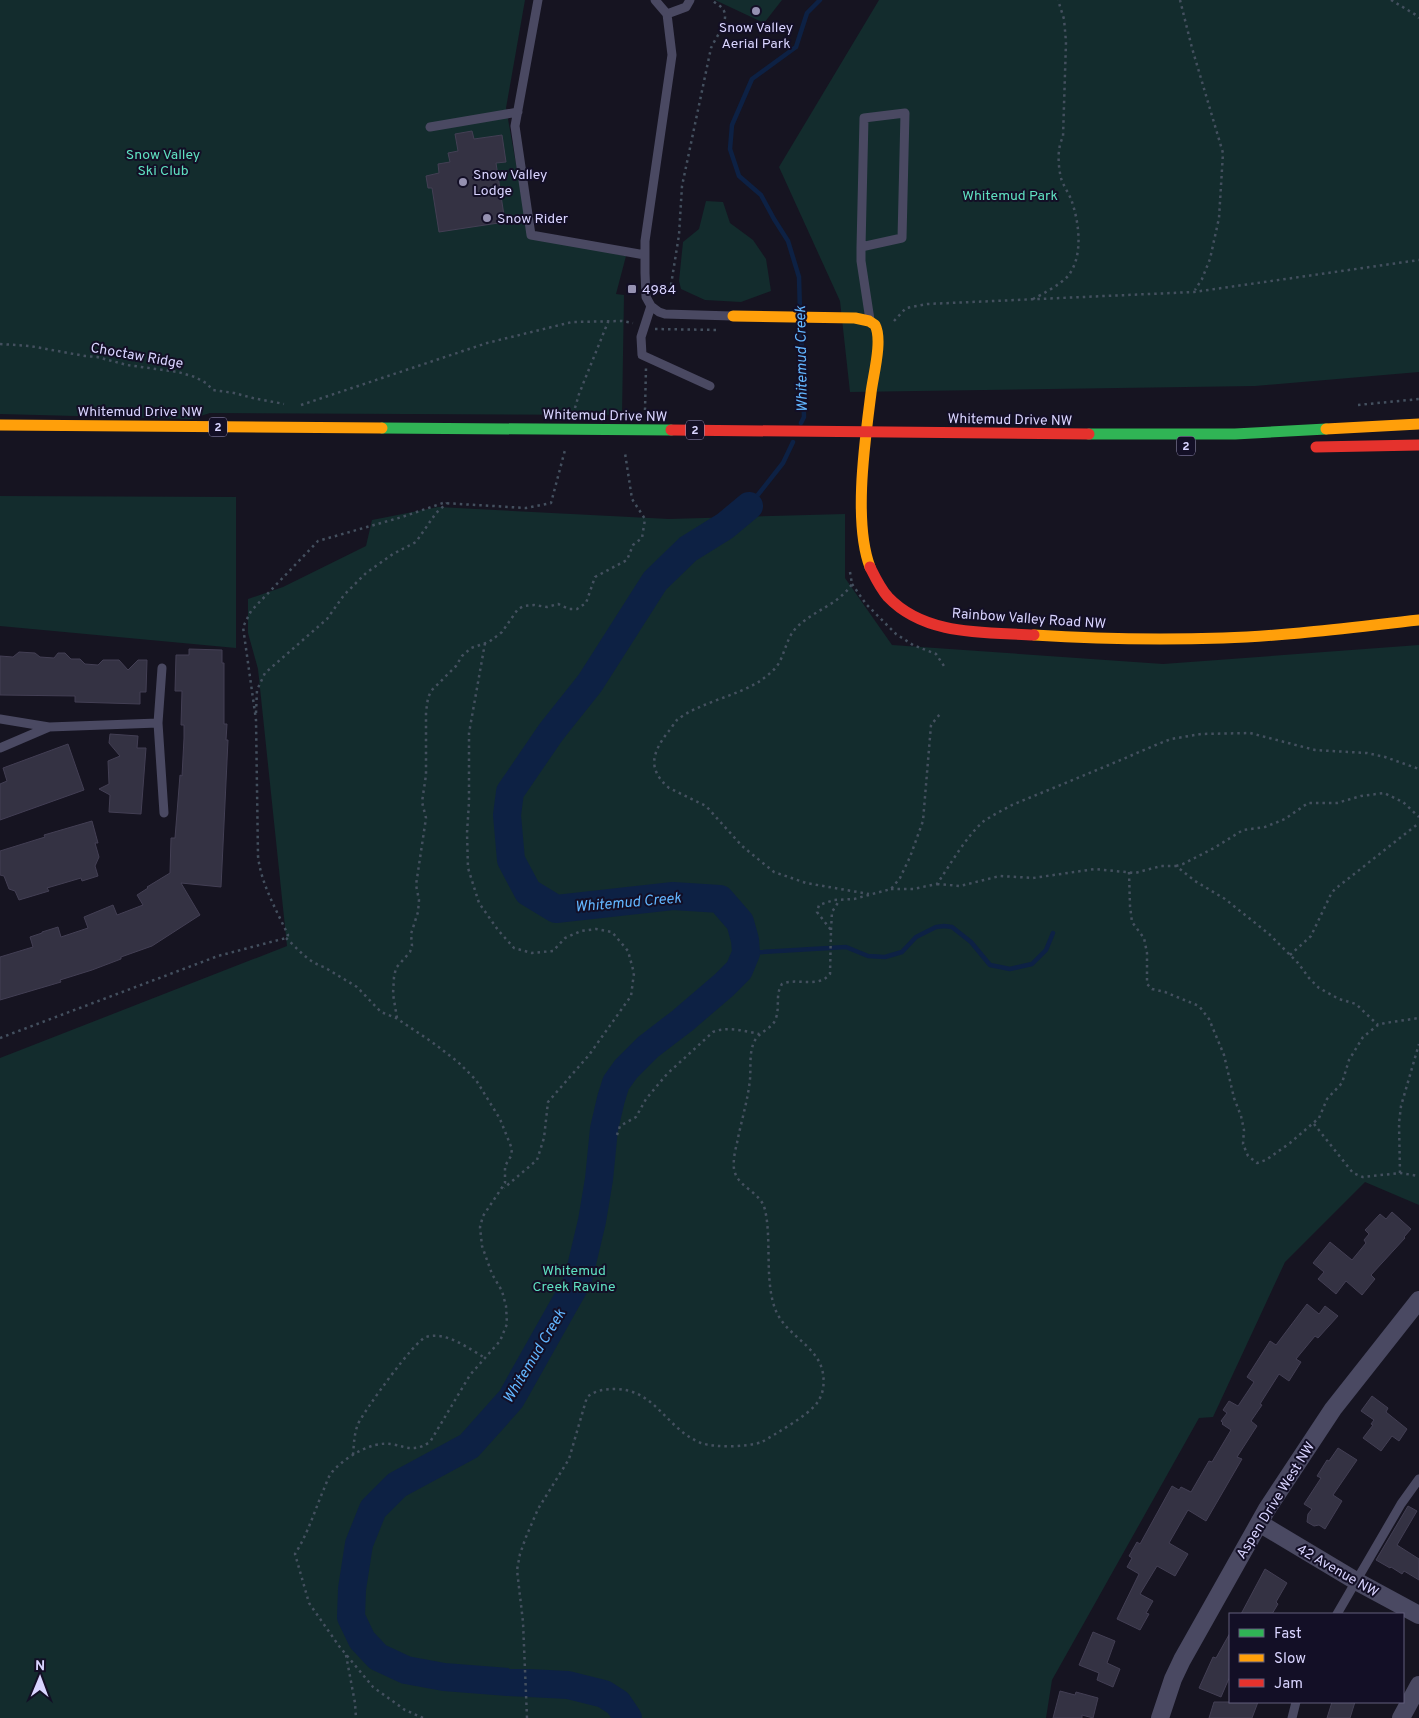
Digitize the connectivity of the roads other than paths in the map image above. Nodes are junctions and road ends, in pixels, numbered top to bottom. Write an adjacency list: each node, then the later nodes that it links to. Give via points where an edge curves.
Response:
1 (538, 0): 5 (lane)
2 (655, 0): 4 (lane)
3 (690, 0): 4 (lane, via 686,7)
4 (667, 14): 8 (lane, via 672,55)
5 (518, 112): 6 (lane); 8 (lane, via 515,126 531,235)
6 (430, 127)
7 (861, 247): 7 (lane, via 864,118 905,113 902,238); 11 (lane)
8 (645, 255): 9 (lane, via 646,298)
9 (651, 306): 10 (lane, via 665,314); 12 (lane, via 641,337 642,355)
10 (734, 316): 11 (main road)
11 (870, 320): 19 (main road, Rainbow Valley Road NW, via 878,330 878,339 861,504 864,541 869,565 878,584 888,597 912,616 947,629 1092,639 1224,638)
12 (710, 386)
13 (1419, 424): 14 (main road, Whitemud Drive NW / 2, via 1235,434 1142,435)
14 (0, 426)
15 (853, 445): 16 (main road)
16 (873, 445)
17 (1419, 445): 18 (main road)
18 (1303, 447)
19 (1419, 620)
20 (162, 668): 22 (lane)
21 (0, 719): 23 (lane)
22 (158, 723): 23 (lane); 25 (lane)
23 (49, 727): 24 (lane)
24 (0, 748)
25 (164, 813)
26 (1416, 1309): 28 (street, Aspen Drive West NW, via 1333,1409)
27 (1419, 1479): 29 (lane)
28 (1259, 1523): 29 (street, 42 Avenue NW); 34 (street, Aspen Drive West NW, via 1182,1660)
29 (1356, 1581): 30 (lane); 31 (street, 42 Avenue NW)
30 (1338, 1613)
31 (1419, 1615)
32 (1419, 1685): 36 (street)
33 (1296, 1703): 35 (lane)
34 (1160, 1718)
35 (1292, 1718)
36 (1400, 1718)

